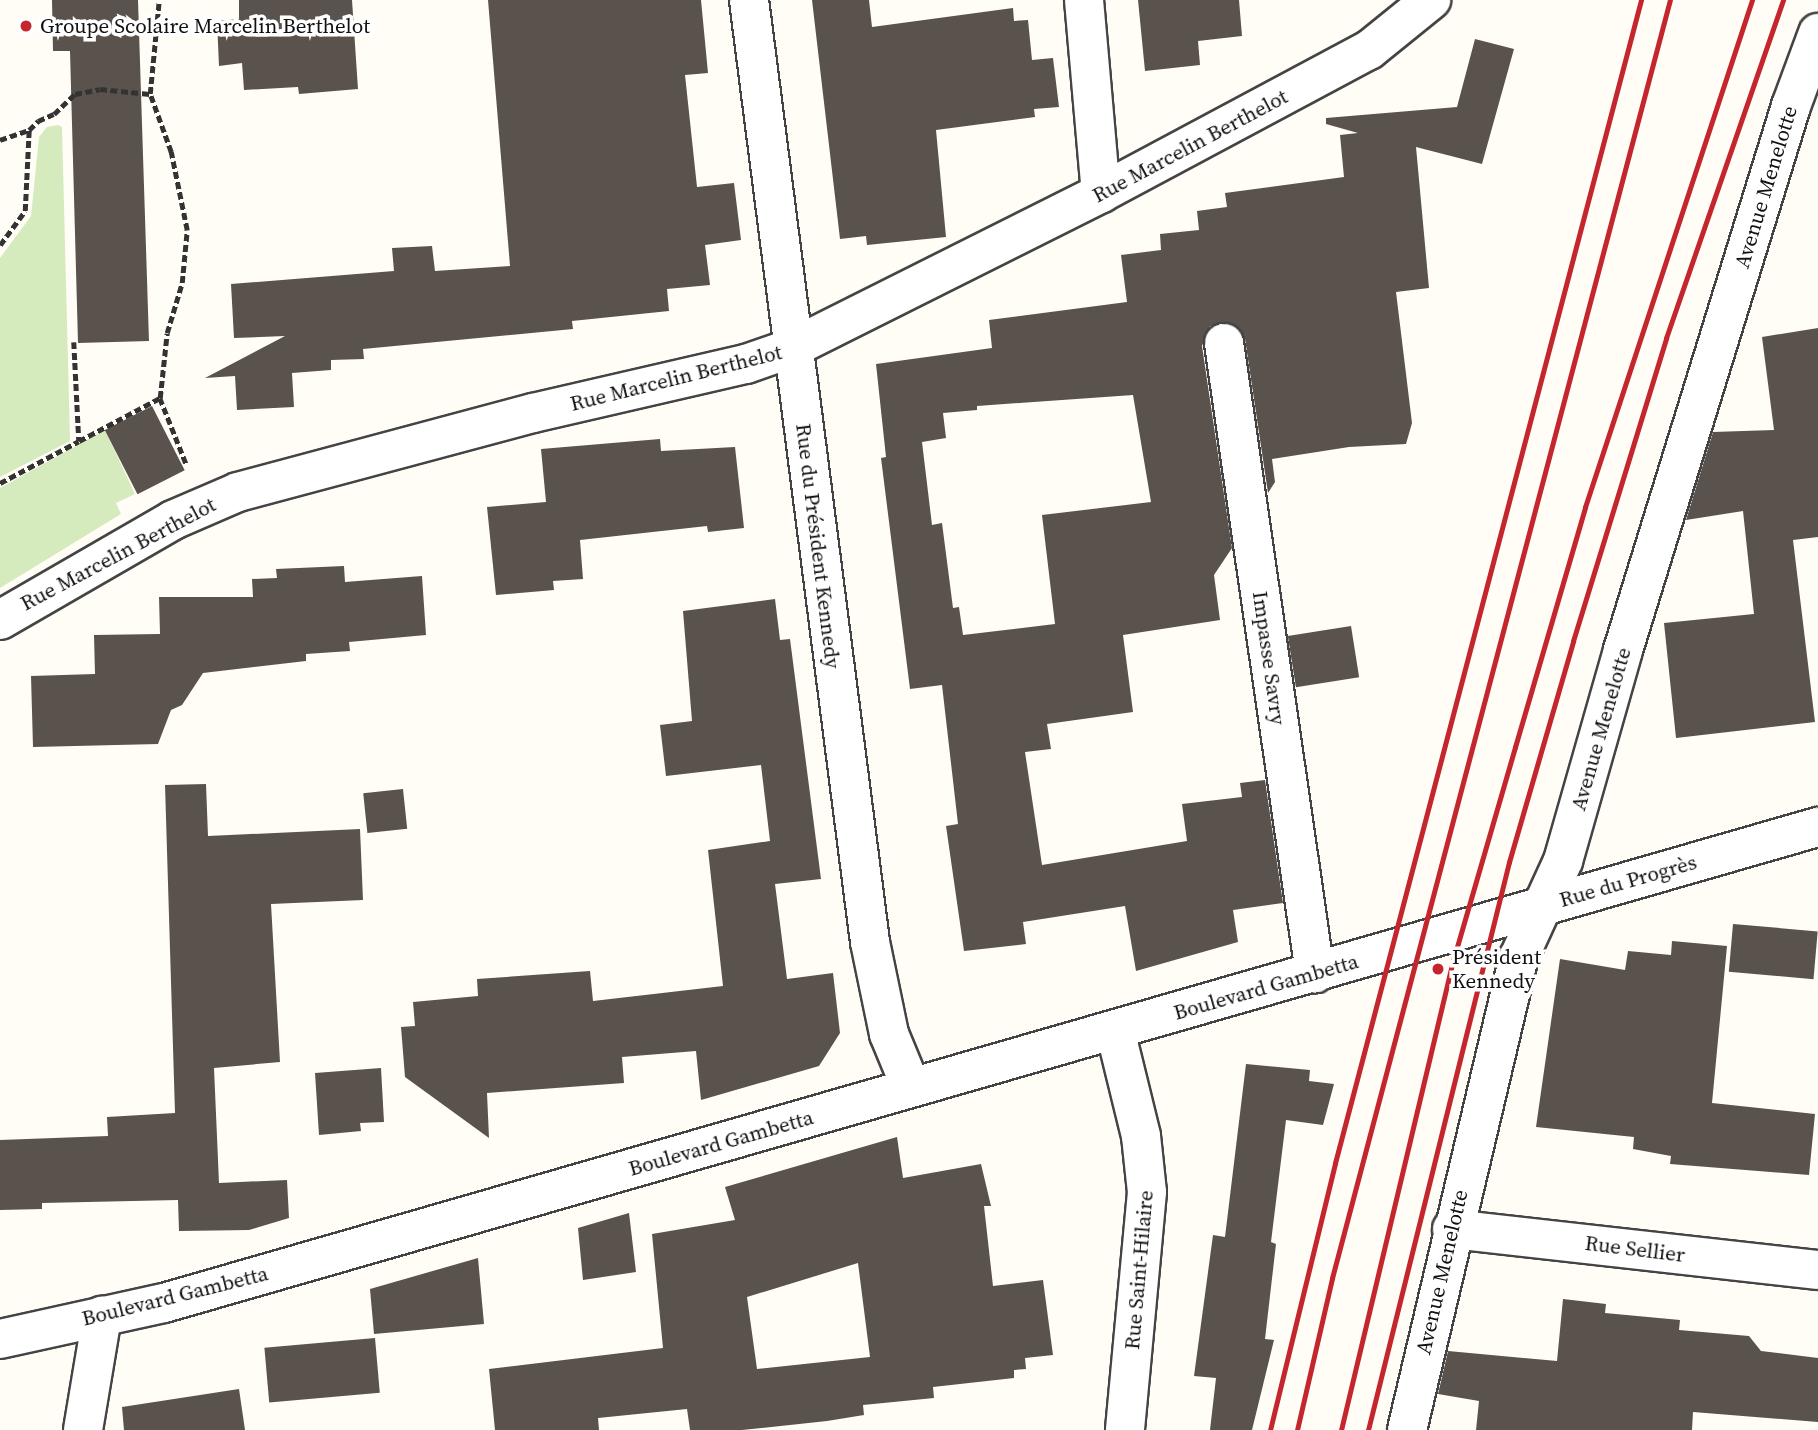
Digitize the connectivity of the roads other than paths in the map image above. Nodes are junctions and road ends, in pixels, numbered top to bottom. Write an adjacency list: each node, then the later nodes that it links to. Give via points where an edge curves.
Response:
1 (749, 0): 7 (street, Rue du Président Kennedy)
2 (1084, 0): 5 (street)
3 (1430, 0): 5 (street, Rue Marcelin Berthelot, via 1369,50)
4 (1818, 33): 10 (street, Avenue Menelotte, via 1791,106 1631,624 1563,861)
5 (1101, 194): 7 (street, Rue Marcelin Berthelot)
6 (1224, 343): 12 (street, Impasse Savry)
7 (792, 348): 8 (street, Rue Marcelin Berthelot, via 746,364 533,413 238,492 173,520); 14 (street, Rue du Président Kennedy, via 870,942 889,1034)
8 (0, 620)
9 (1818, 827): 10 (street, Rue du Progrès)
10 (1542, 906): 11 (street, Rue du Progrès); 15 (street, Avenue Menelotte, via 1519,957)
11 (1439, 939): 12 (street, Boulevard Gambetta)
12 (1315, 974): 13 (street, Boulevard Gambetta)
13 (1115, 1030): 14 (street, Boulevard Gambetta); 20 (street, Rue Saint-Hilaire, via 1141,1136 1147,1192)
14 (911, 1087): 17 (street, Boulevard Gambetta, via 164,1303)
15 (1452, 1229): 16 (street, Rue Sellier); 21 (street, Avenue Menelotte)
16 (1818, 1270)
17 (102, 1316): 18 (street, Boulevard Gambetta); 19 (street)
18 (0, 1339)
19 (83, 1430)
20 (1125, 1430)
21 (1407, 1430)

